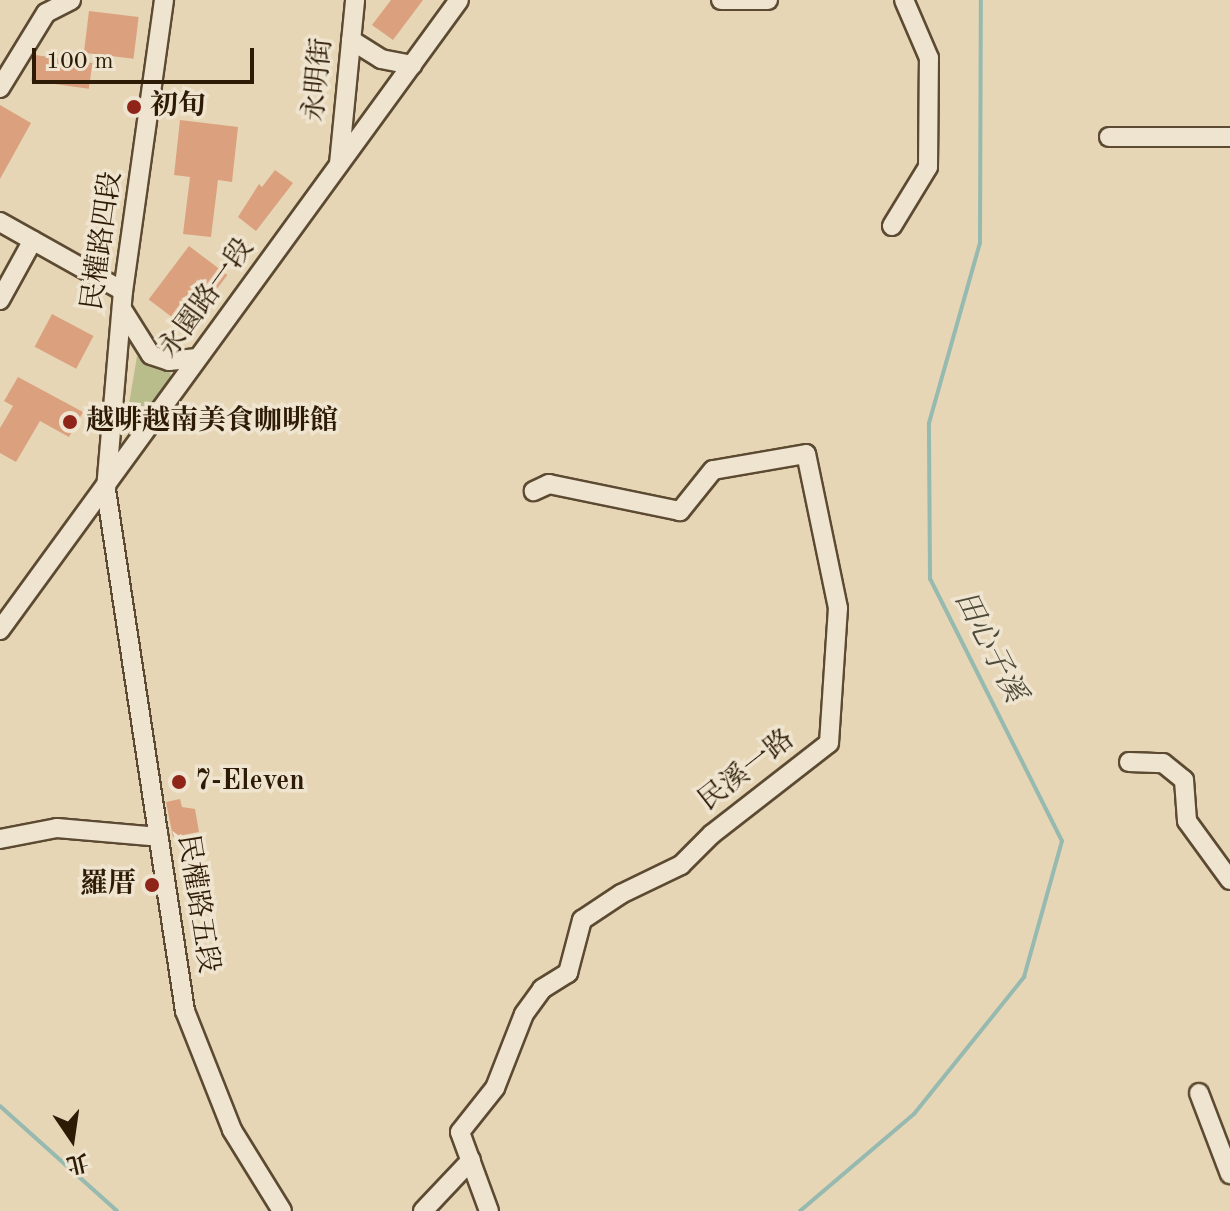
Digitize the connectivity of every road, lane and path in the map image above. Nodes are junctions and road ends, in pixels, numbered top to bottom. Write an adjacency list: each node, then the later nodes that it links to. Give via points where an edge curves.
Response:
1 (71, 0): 10 (street, via 46,13)
2 (164, 0): 18 (street, 民權路四段)
3 (355, 0): 8 (street, 永明街)
4 (459, 0): 9 (street, 永園路一段)
5 (721, 0): 6 (street)
6 (768, 0)
7 (904, 0): 15 (street, via 929,58 928,167)
8 (351, 40): 9 (street, via 381,59); 13 (street, 永明街)
9 (412, 65): 13 (street, 永園路一段)
10 (0, 88)
11 (1109, 137): 12 (street)
12 (1230, 137)
13 (339, 165): 19 (street, 永園路一段)
14 (0, 222): 16 (street)
15 (892, 226)
16 (33, 240): 17 (street); 18 (street)
17 (0, 300)
18 (122, 300): 19 (street, via 151,355 169,361); 20 (street, 民權路四段)
19 (197, 358): 20 (street, 永園路一段)
20 (106, 490): 22 (street, 永園路一段); 24 (street, 民權路五段)
21 (534, 491): 28 (street, 民溪一路, via 549,484 680,511 713,470 806,454 838,608 829,743 712,834 681,865 582,920 568,973 542,989 524,1014 495,1088 460,1132)
22 (0, 630)
23 (1129, 762): 26 (street, via 1163,763 1184,780 1187,821)
24 (159, 837): 25 (street, via 57,828); 30 (street, 民權路五段, via 185,1011 232,1130)
25 (0, 839)
26 (1230, 880)
27 (1199, 1093): 29 (street)
28 (471, 1160): 31 (street); 32 (street)
29 (1230, 1174)
30 (282, 1211)
31 (423, 1211)
32 (489, 1211)

